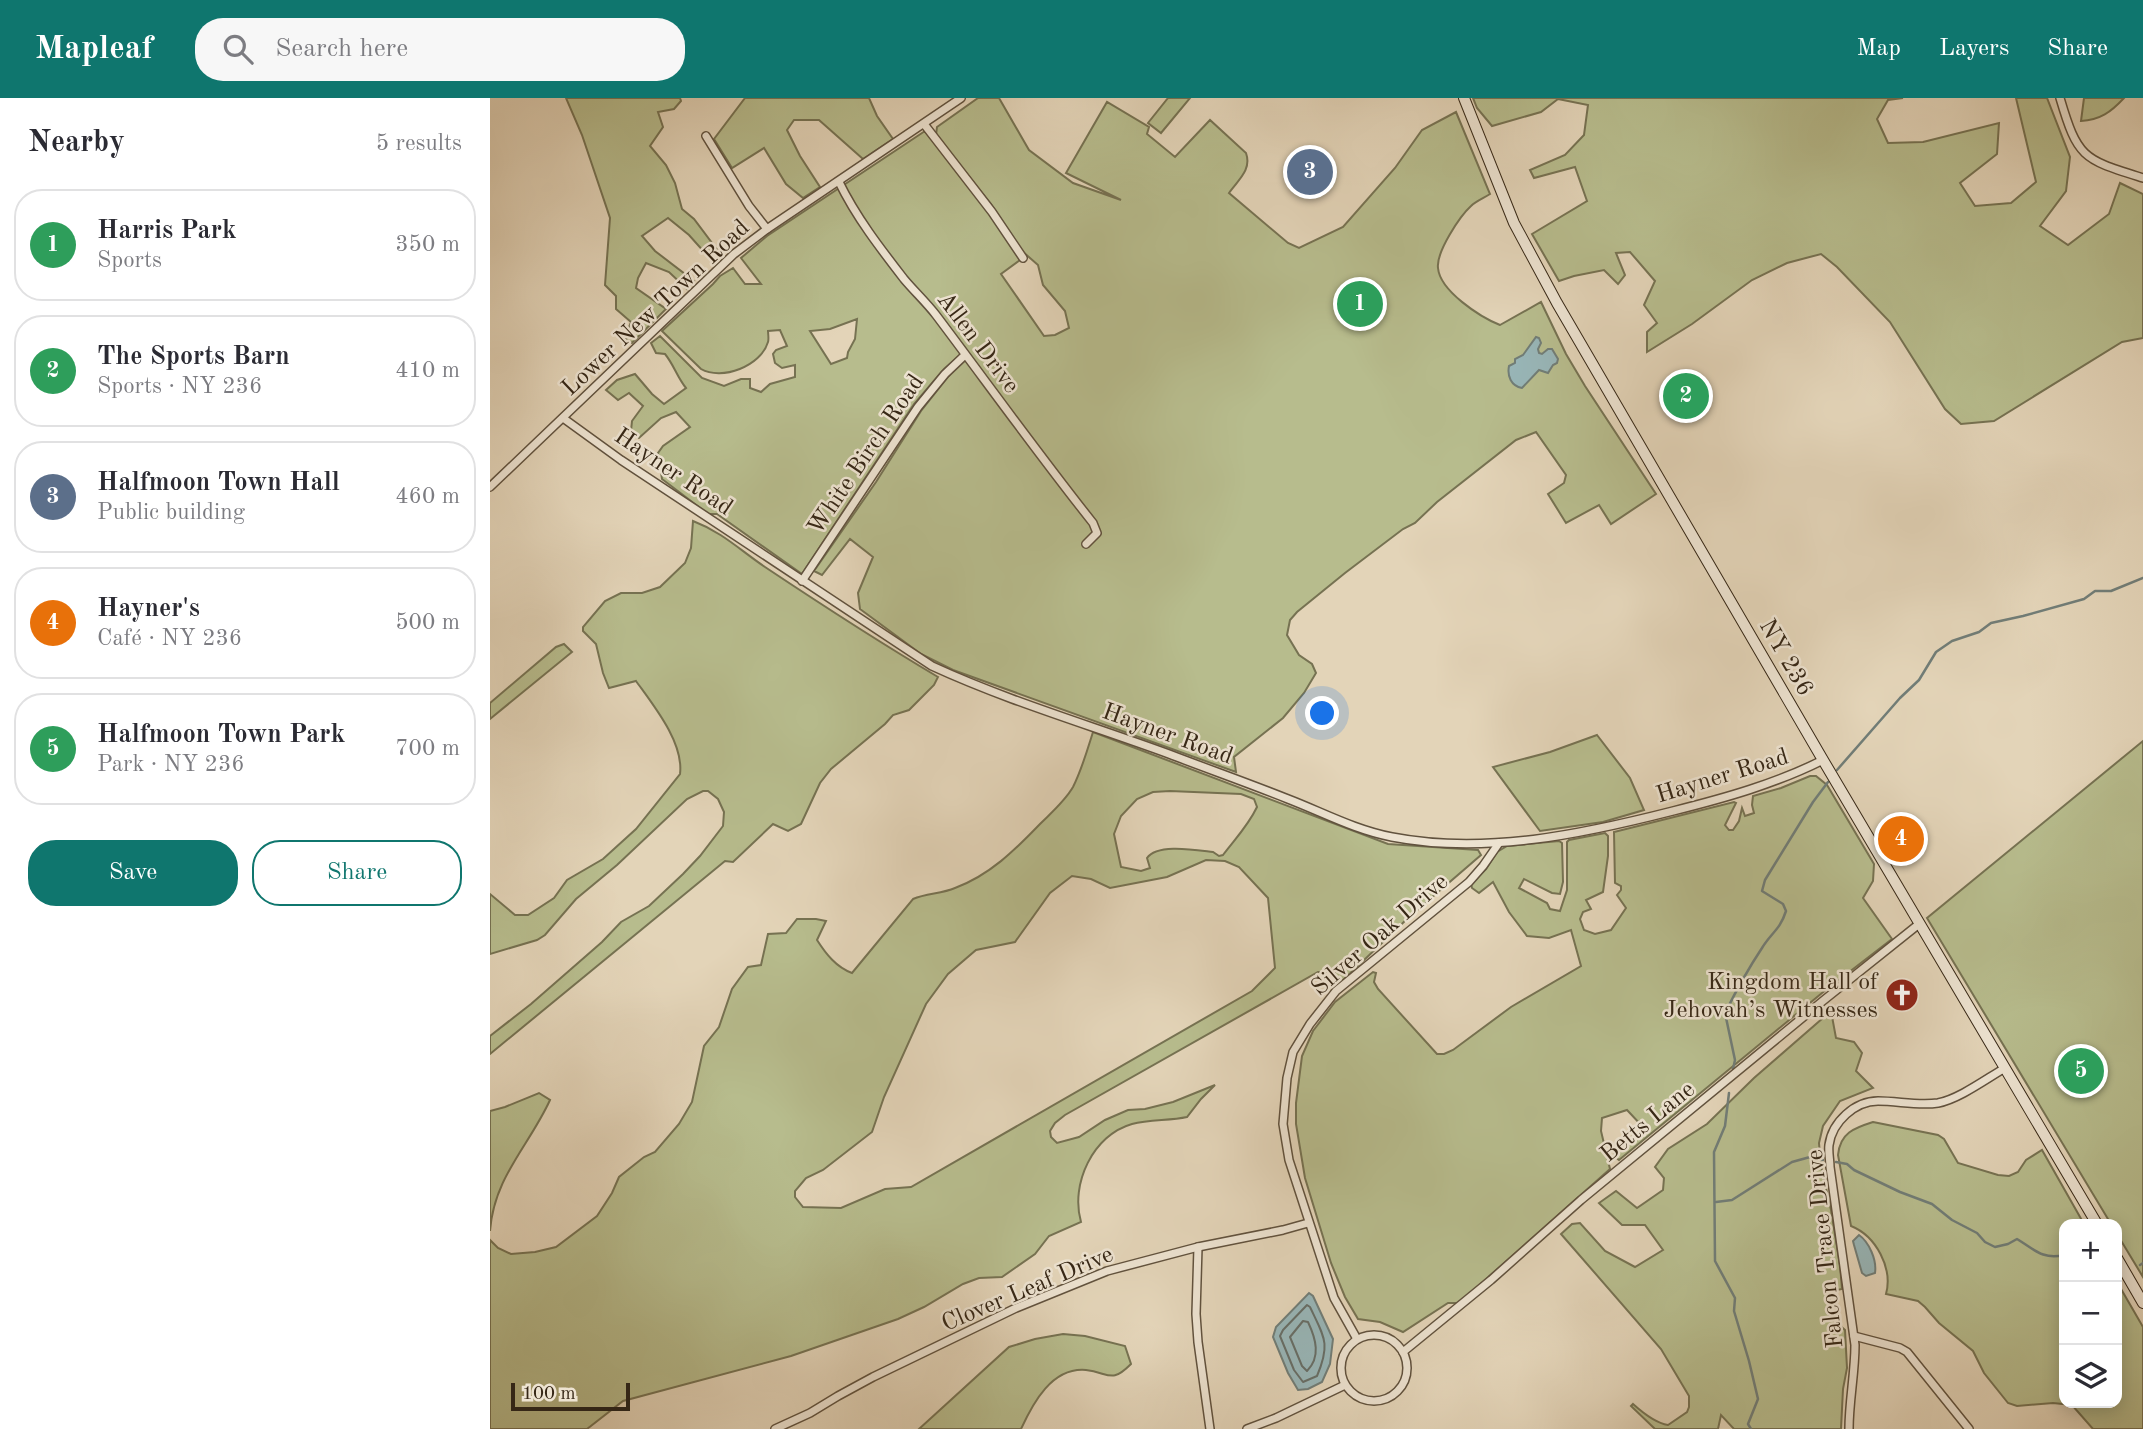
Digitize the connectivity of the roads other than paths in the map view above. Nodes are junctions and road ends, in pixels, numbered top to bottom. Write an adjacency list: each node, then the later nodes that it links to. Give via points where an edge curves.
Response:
1 (961, 98): 4 (street, Lower New Town Road)
2 (1464, 98): 15 (main road, NY 236 / NY 236, via 1514,223 1556,303)
3 (2060, 98): 6 (street, via 2074,142 2087,156)
4 (924, 124): 7 (street, Lower New Town Road); 9 (street)
5 (706, 136): 8 (street)
6 (2143, 178)
7 (839, 182): 8 (street, Lower New Town Road); 10 (street, Allen Drive, via 872,238)
8 (767, 229): 11 (street, Lower New Town Road, via 734,254)
9 (1023, 258)
10 (965, 355): 13 (street, Allen Drive, via 1093,523 1097,533); 14 (street, White Birch Road, via 918,407)
11 (563, 418): 12 (street, Lower New Town Road); 14 (street, Hayner Road)
12 (490, 487)
13 (1086, 544)
14 (802, 581): 16 (street, Hayner Road, via 929,664 973,685 1121,736 1364,830 1421,841)
15 (1823, 761): 16 (street, Hayner Road, via 1753,790 1620,825); 17 (main road, NY 236 / NY 236)
16 (1499, 843): 20 (street, Silver Oak Drive, via 1469,882 1336,991 1293,1052 1283,1124)
17 (1919, 924): 18 (main road, NY 236 / NY 236); 26 (street, Betts Lane)
18 (2005, 1068): 19 (main road, NY 236 / NY 236); 24 (street, Falcon Trace Drive, via 1938,1103 1863,1104 1843,1116 1835,1128 1829,1144 1830,1167)
19 (2094, 1219)
20 (1308, 1223): 21 (street, Clover Leaf Drive); 25 (street, Silver Oak Drive, via 1334,1298)
21 (1198, 1247): 28 (street, Clover Leaf Drive, via 1107,1271 1016,1308); 29 (street, via 1196,1314)
22 (2122, 1267): 23 (main road)
23 (2143, 1303)
24 (1854, 1336): 31 (street, Falcon Trace Drive); 32 (street, via 1907,1352)
25 (1357, 1339): 26 (street, via 1387,1337); 27 (street, via 1341,1362)
26 (1403, 1352): 27 (street, via 1405,1380 1392,1396 1364,1400)
27 (1345, 1385): 30 (street)
28 (775, 1429)
29 (1210, 1429)
30 (1247, 1429)
31 (1849, 1429)
32 (1969, 1429)

